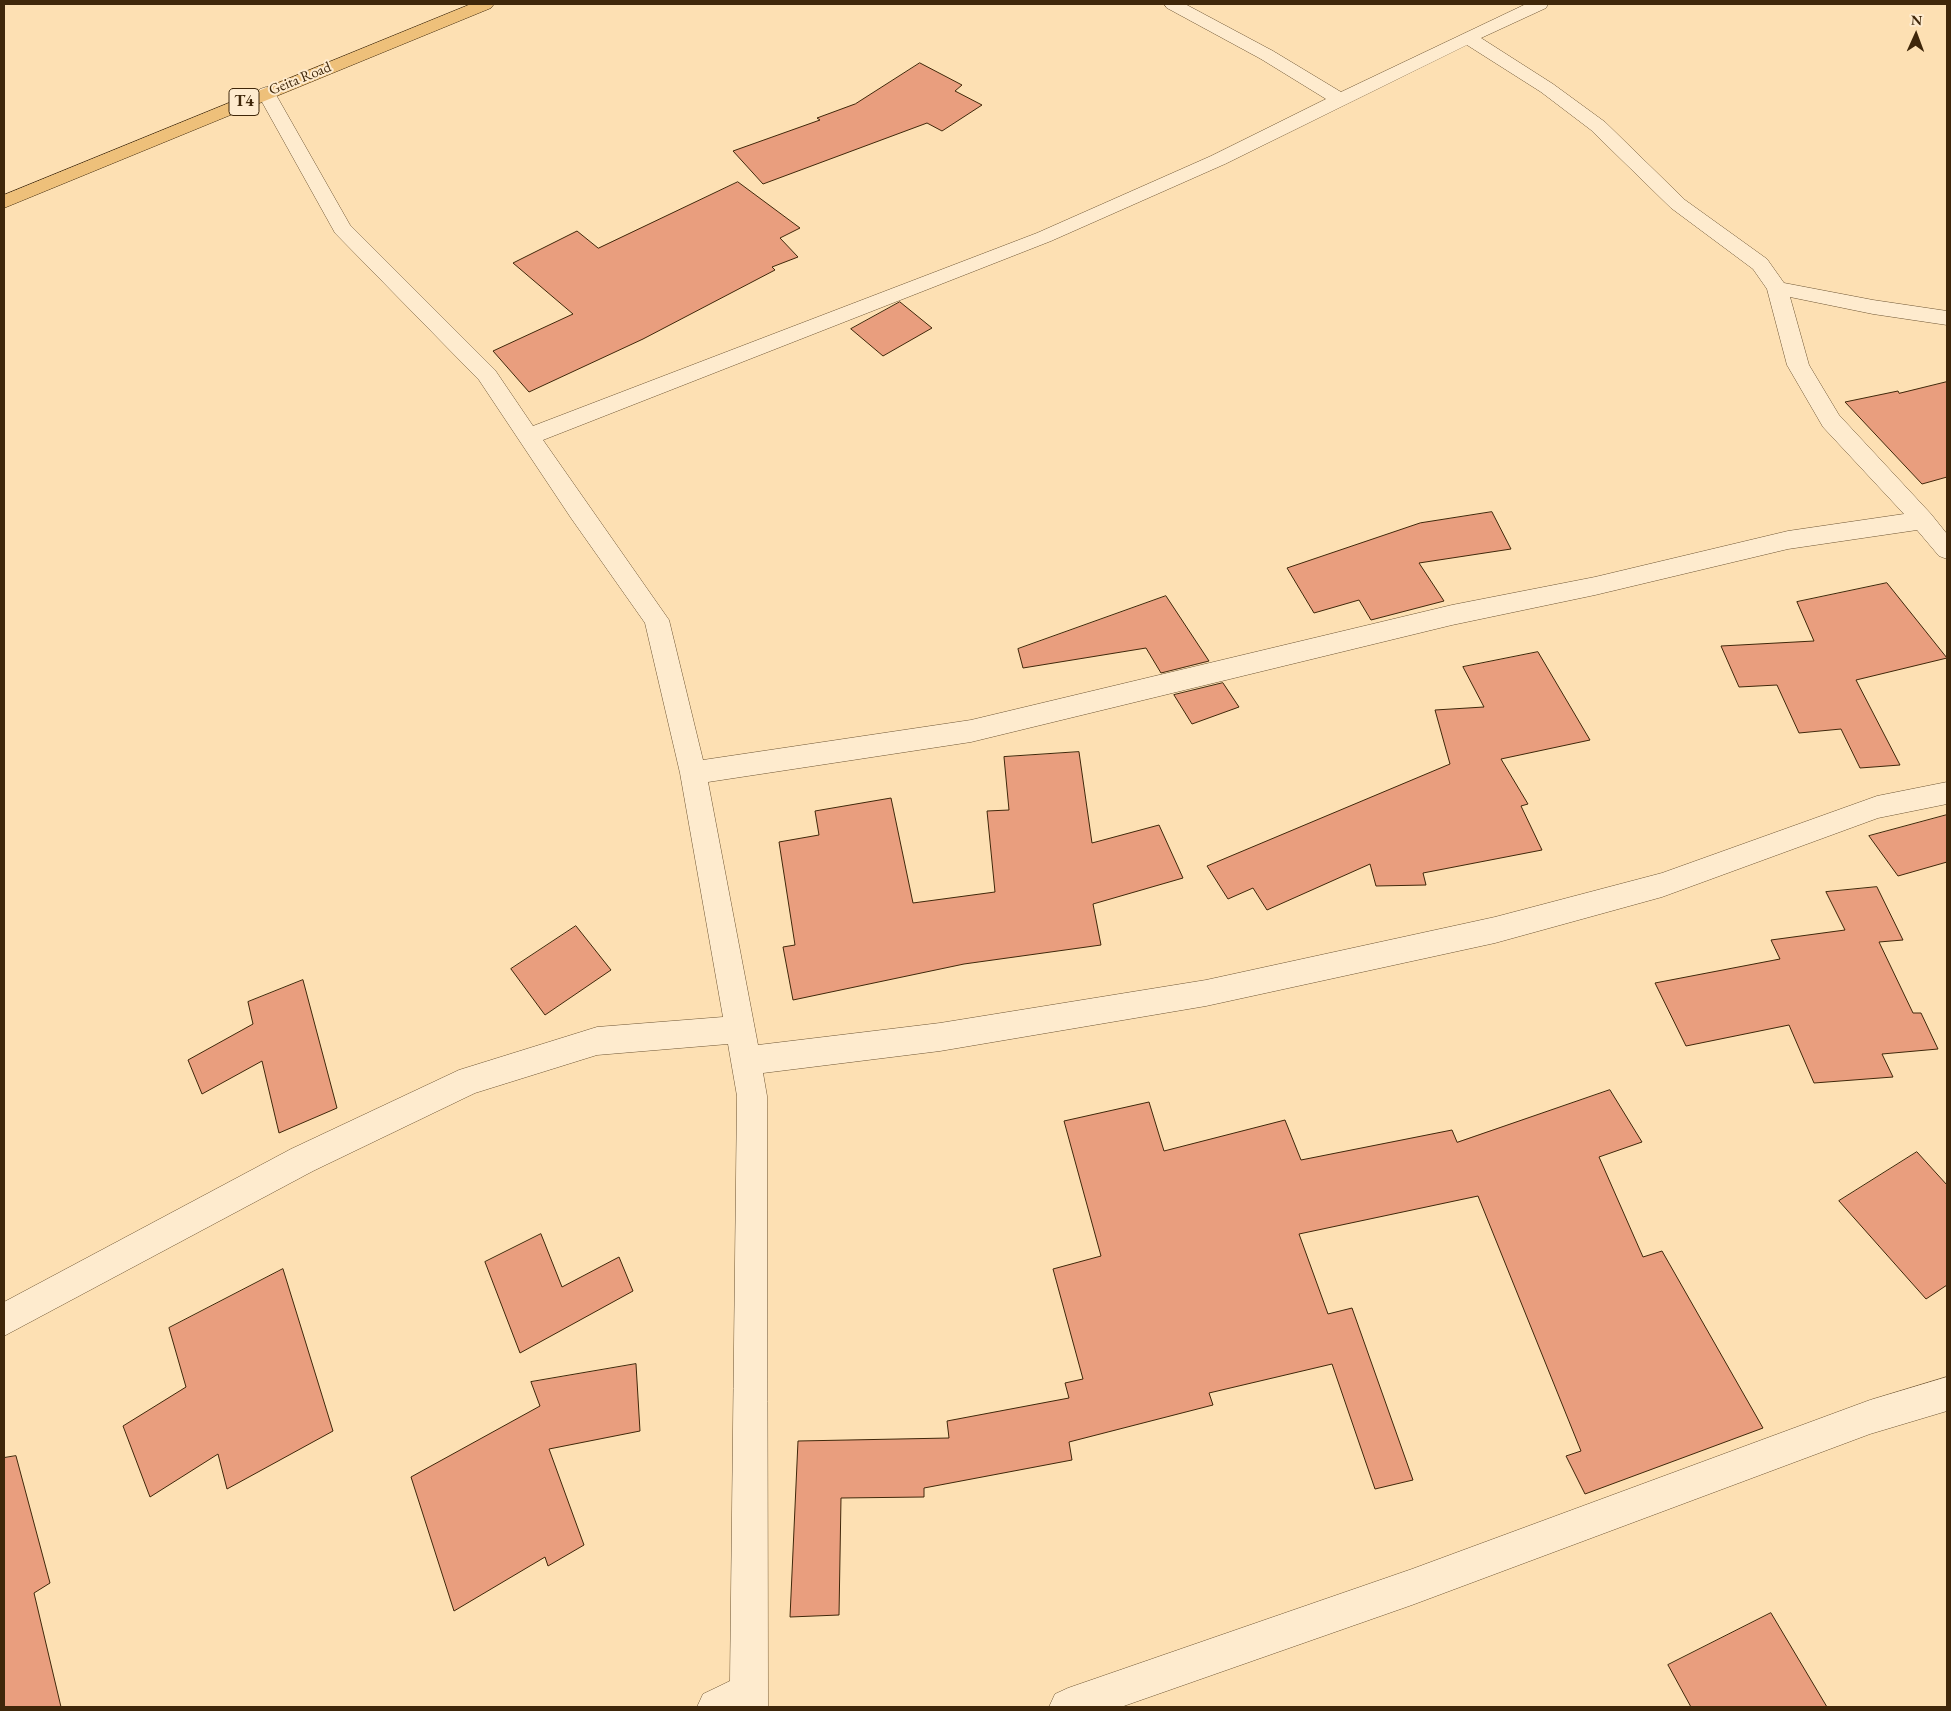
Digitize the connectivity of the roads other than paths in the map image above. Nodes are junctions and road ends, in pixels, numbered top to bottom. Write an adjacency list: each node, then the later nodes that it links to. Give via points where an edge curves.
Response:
1 (486, 4): 5 (highway, Geita Road / T4)
2 (1173, 4): 6 (street, via 1267,55)
3 (1540, 4): 4 (street)
4 (1468, 38): 6 (street); 8 (street, via 1547,88 1598,126 1678,204 1760,264)
5 (266, 93): 7 (highway, Geita Road / T4); 10 (street, via 342,229 487,375)
6 (1340, 100): 10 (street, via 1218,160 1044,237)
7 (4, 202)
8 (1777, 288): 9 (street); 11 (street, via 1798,365 1831,421)
9 (1947, 318)
10 (528, 436): 13 (street, via 657,620)
11 (1923, 520): 12 (street); 13 (street, via 1788,540 1595,586 1452,615 971,731)
12 (1947, 550)
13 (693, 773): 15 (street)
14 (1947, 793): 16 (street, via 1877,807 1662,885 1495,930 1206,993 940,1037)
15 (740, 1029): 16 (street); 17 (street, via 597,1041 470,1080 302,1160)
16 (746, 1061): 19 (street, via 752,1096)
17 (4, 1320)
18 (1947, 1394): 21 (street, via 1870,1417 1421,1584)
19 (749, 1699): 20 (street)
20 (716, 1707)
21 (1068, 1707)

